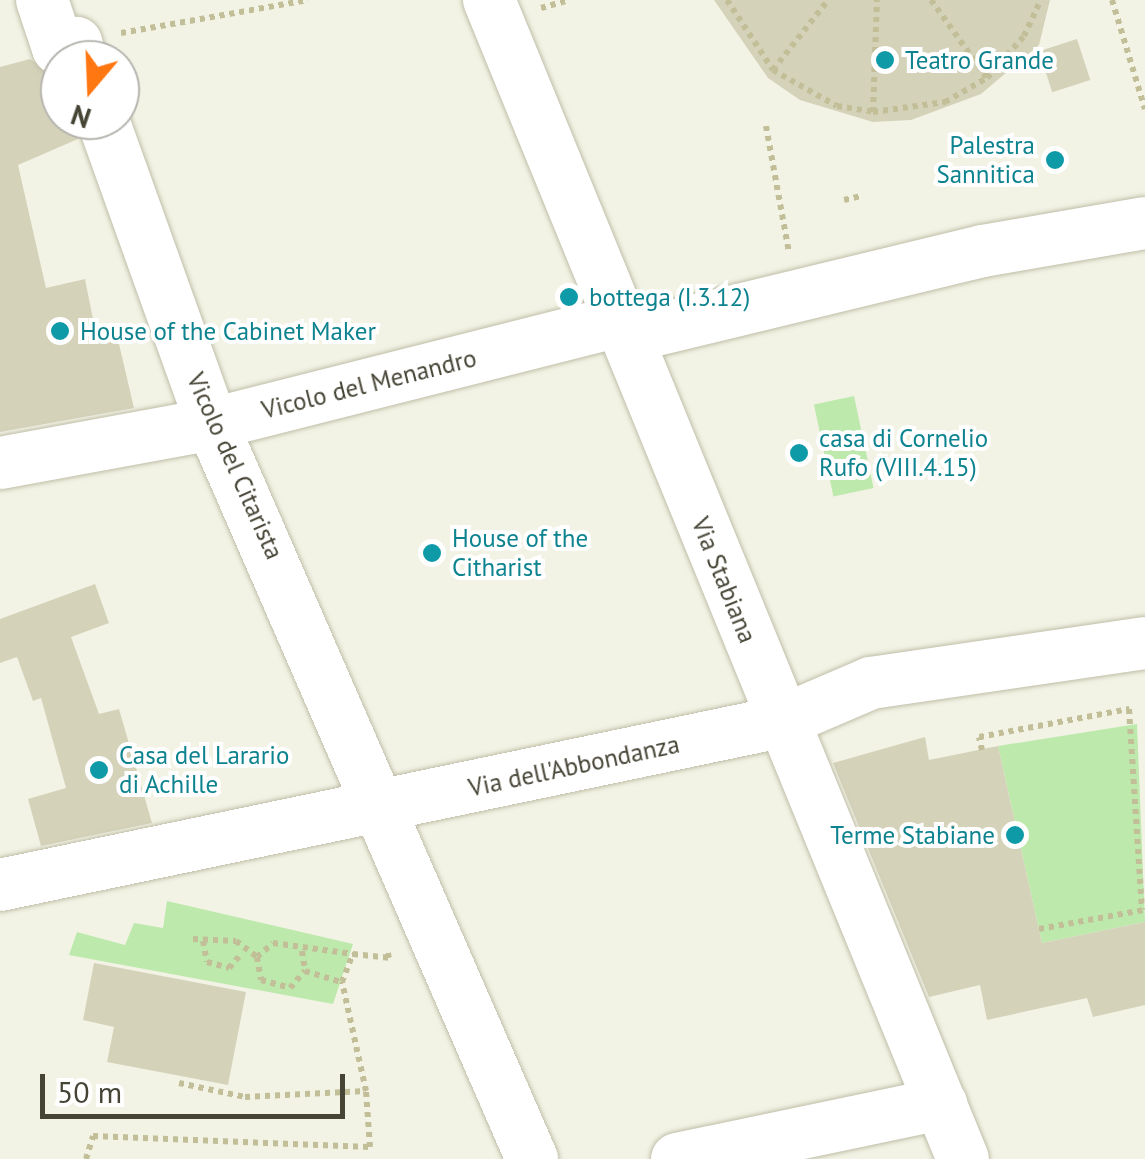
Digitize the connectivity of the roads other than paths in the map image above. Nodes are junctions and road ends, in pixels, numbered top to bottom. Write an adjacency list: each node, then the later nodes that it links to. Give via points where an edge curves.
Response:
1 (42, 0): 3 (street)
2 (508, 6): 6 (street, Via Stabiana)
3 (55, 40)
4 (110, 140): 7 (street, Vicolo del Citarista)
5 (1145, 224): 6 (street, Vicolo del Menandro)
6 (623, 329): 7 (street, Vicolo del Menandro); 10 (street, Via Stabiana)
7 (212, 424): 8 (street, Vicolo del Menandro); 11 (street, Vicolo del Citarista)
8 (0, 463)
9 (1145, 642): 10 (street, Via dell'Abbondanza, via 871,682)
10 (780, 722): 11 (street, Via dell'Abbondanza); 13 (street, Via Stabiana)
11 (382, 807): 12 (street, Via dell'Abbondanza); 14 (street, Vicolo del Citarista)
12 (3, 875)
13 (927, 1107): 15 (street); 16 (street, Via Stabiana)
14 (532, 1159)
15 (677, 1159)
16 (963, 1159)

